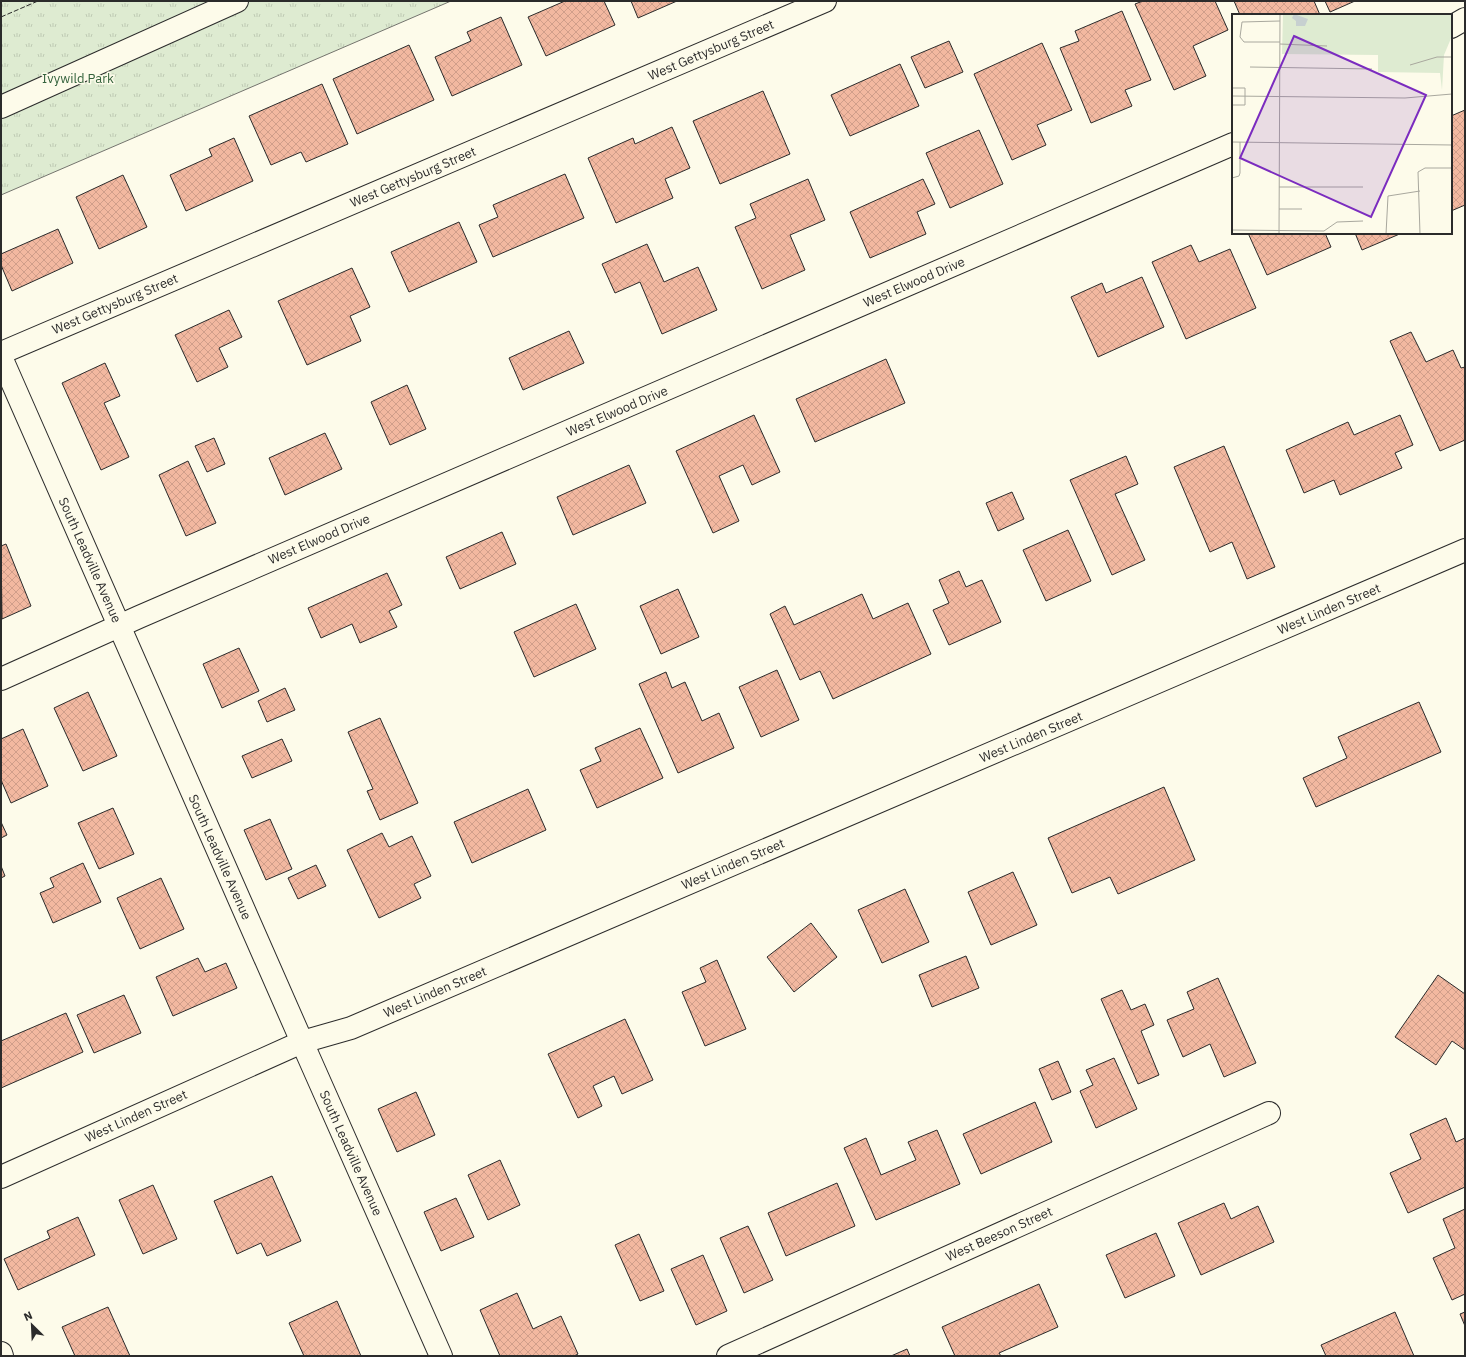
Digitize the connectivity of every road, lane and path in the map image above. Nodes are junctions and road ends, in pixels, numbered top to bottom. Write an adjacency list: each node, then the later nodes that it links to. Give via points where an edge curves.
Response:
1 (237, 1): 5 (street)
2 (825, 1): 7 (street, West Gettysburg Street)
3 (1465, 19): 4 (street)
4 (1452, 27)
5 (1, 107)
6 (1232, 144): 10 (street, West Elwood Drive)
7 (1, 353)
8 (1, 357): 10 (street, South Leadville Avenue)
9 (1465, 550): 12 (street, West Linden Street, via 350,1028)
10 (119, 627): 11 (street, West Elwood Drive); 12 (street, South Leadville Avenue)
11 (1, 679)
12 (302, 1042): 14 (street, West Linden Street); 15 (street, South Leadville Avenue)
13 (1269, 1113): 16 (street, West Beeson Street)
14 (1, 1177)
15 (441, 1356)
16 (728, 1356)

